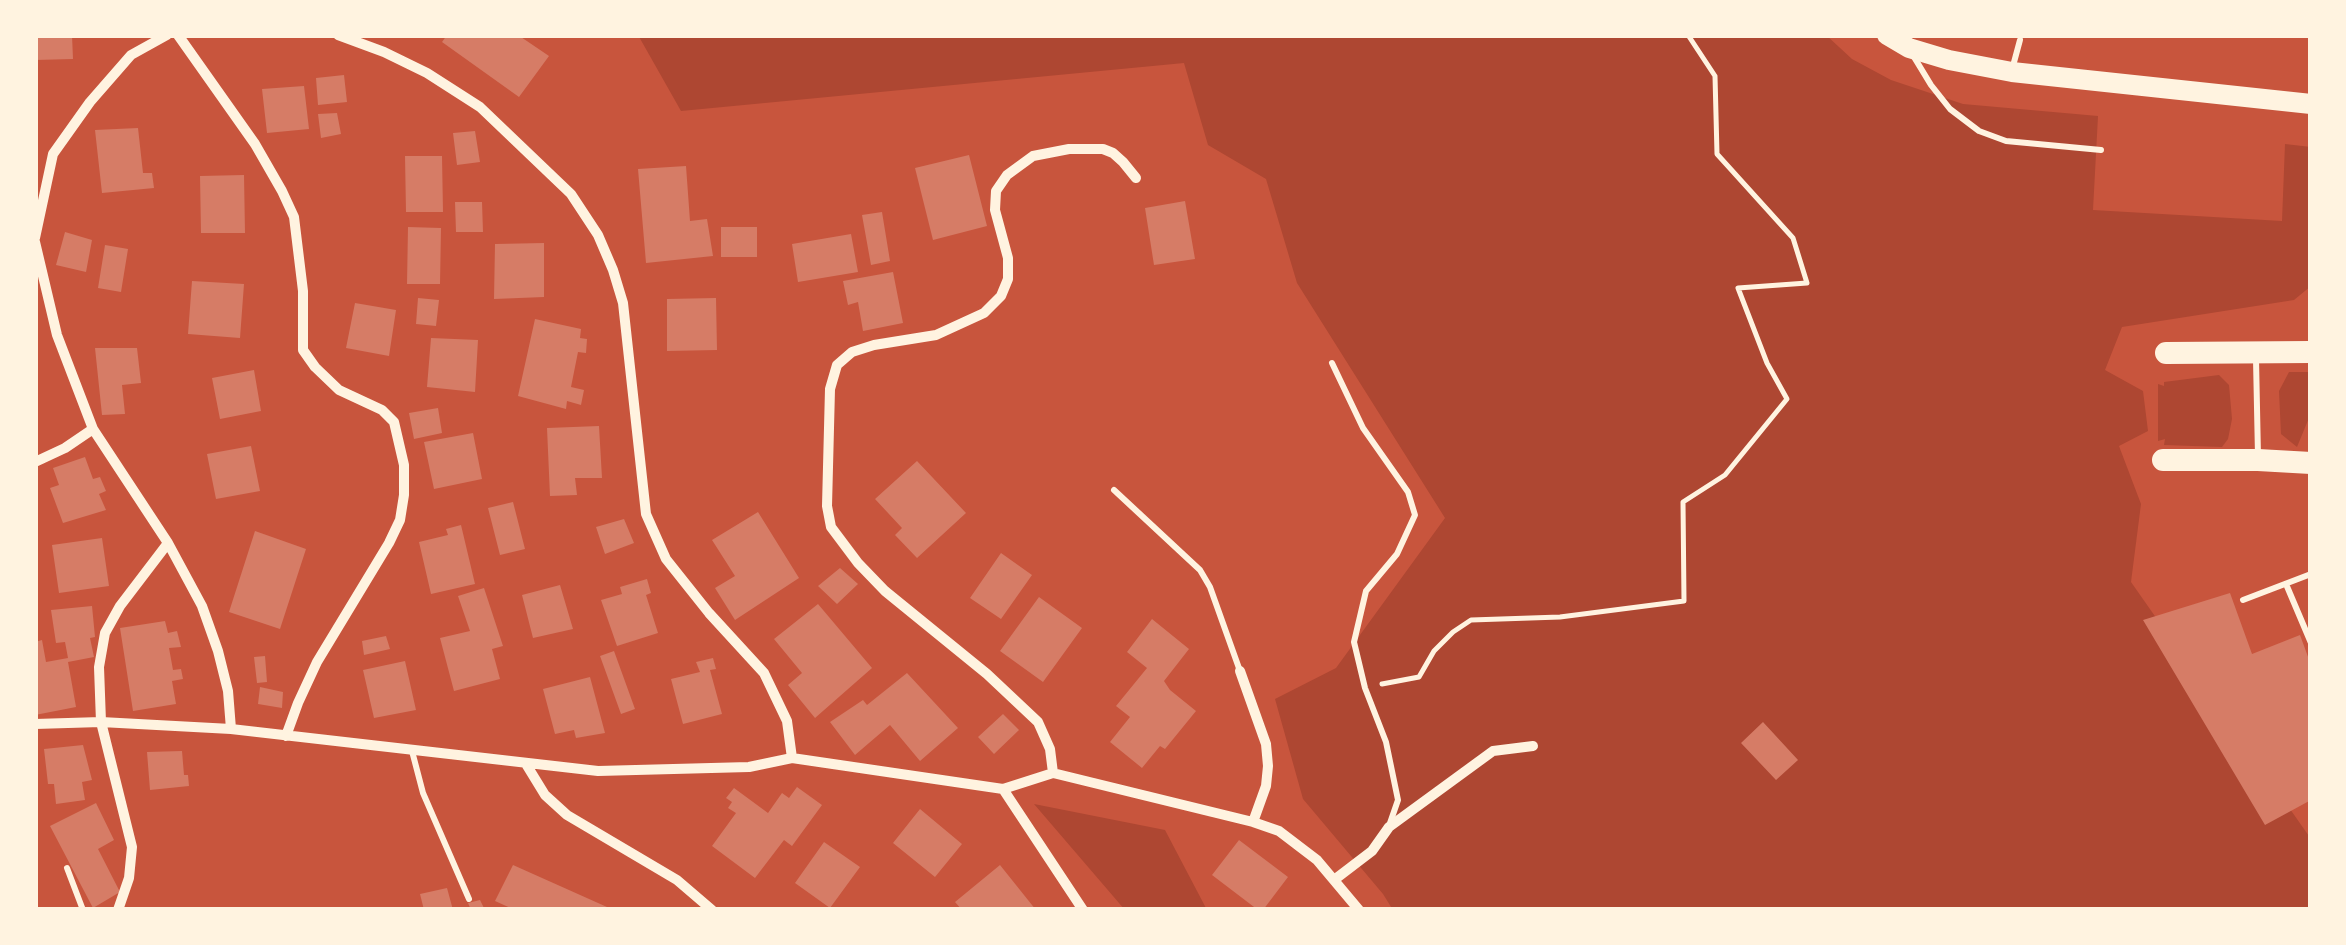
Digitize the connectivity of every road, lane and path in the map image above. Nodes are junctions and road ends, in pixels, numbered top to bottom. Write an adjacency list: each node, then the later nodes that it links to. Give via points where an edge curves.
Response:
1 (167, 35): 12 (street, via 131,55 54,154)
2 (178, 35): 33 (street, via 255,144 294,217 303,350 338,390 394,422 404,465 400,520 317,662)
3 (338, 35): 36 (street, via 413,66 480,107 570,194 598,235 623,303 646,514 666,559 764,673 787,720)
4 (1688, 35): 29 (path, via 1716,76 1716,154 1793,238 1807,283 1738,288 1787,400 1725,475 1684,502 1684,601 1471,620 1434,651 1419,677)
5 (1887, 35): 7 (main road)
6 (2020, 40): 8 (lane)
7 (1909, 48): 8 (main road); 10 (lane, via 1950,109 1980,131 2006,141)
8 (2012, 72): 9 (main road)
9 (2311, 104)
10 (2101, 150)
11 (1136, 178): 38 (street, via 1103,149 1033,156 996,191 994,210 1008,258 1000,296 984,313 936,335 852,352 837,365 830,389 831,527 885,591 1038,722)
12 (35, 240): 17 (street, via 58,335)
13 (2311, 352): 15 (highway)
14 (2166, 353): 15 (highway)
15 (2256, 353): 19 (lane)
16 (1332, 363): 29 (lane, via 1415,515 1397,554 1366,591 1358,618 1354,642)
17 (93, 430): 20 (street); 23 (street)
18 (2163, 460): 19 (highway)
19 (2258, 460): 21 (highway)
20 (35, 462)
21 (2311, 463)
22 (1114, 490): 28 (lane, via 1200,570)
23 (168, 543): 30 (street, via 105,633); 32 (street, via 218,651)
24 (2311, 574): 25 (lane)
25 (2286, 584): 26 (lane); 27 (lane)
26 (2243, 600)
27 (2311, 643)
28 (1240, 671): 40 (street, via 1268,766)
29 (1365, 688): 41 (lane, via 1398,800)
30 (101, 722): 31 (street); 32 (street); 46 (street, via 132,847)
31 (35, 724)
32 (230, 729): 33 (street)
33 (286, 736): 35 (street)
34 (1533, 746): 41 (street, via 1493,751)
35 (412, 751): 37 (street); 44 (lane)
36 (792, 758): 37 (street, via 750,767); 39 (street)
37 (526, 764): 47 (street, via 567,814 677,880)
38 (1054, 772): 39 (street); 40 (street)
39 (1002, 789): 48 (street)
40 (1253, 822): 43 (street, via 1279,832)
41 (1389, 827): 43 (street, via 1372,851)
42 (67, 868): 45 (lane)
43 (1334, 880): 49 (street)
44 (469, 899)
45 (83, 910)
46 (118, 910)
47 (712, 910)
48 (1083, 910)
49 (1360, 910)

